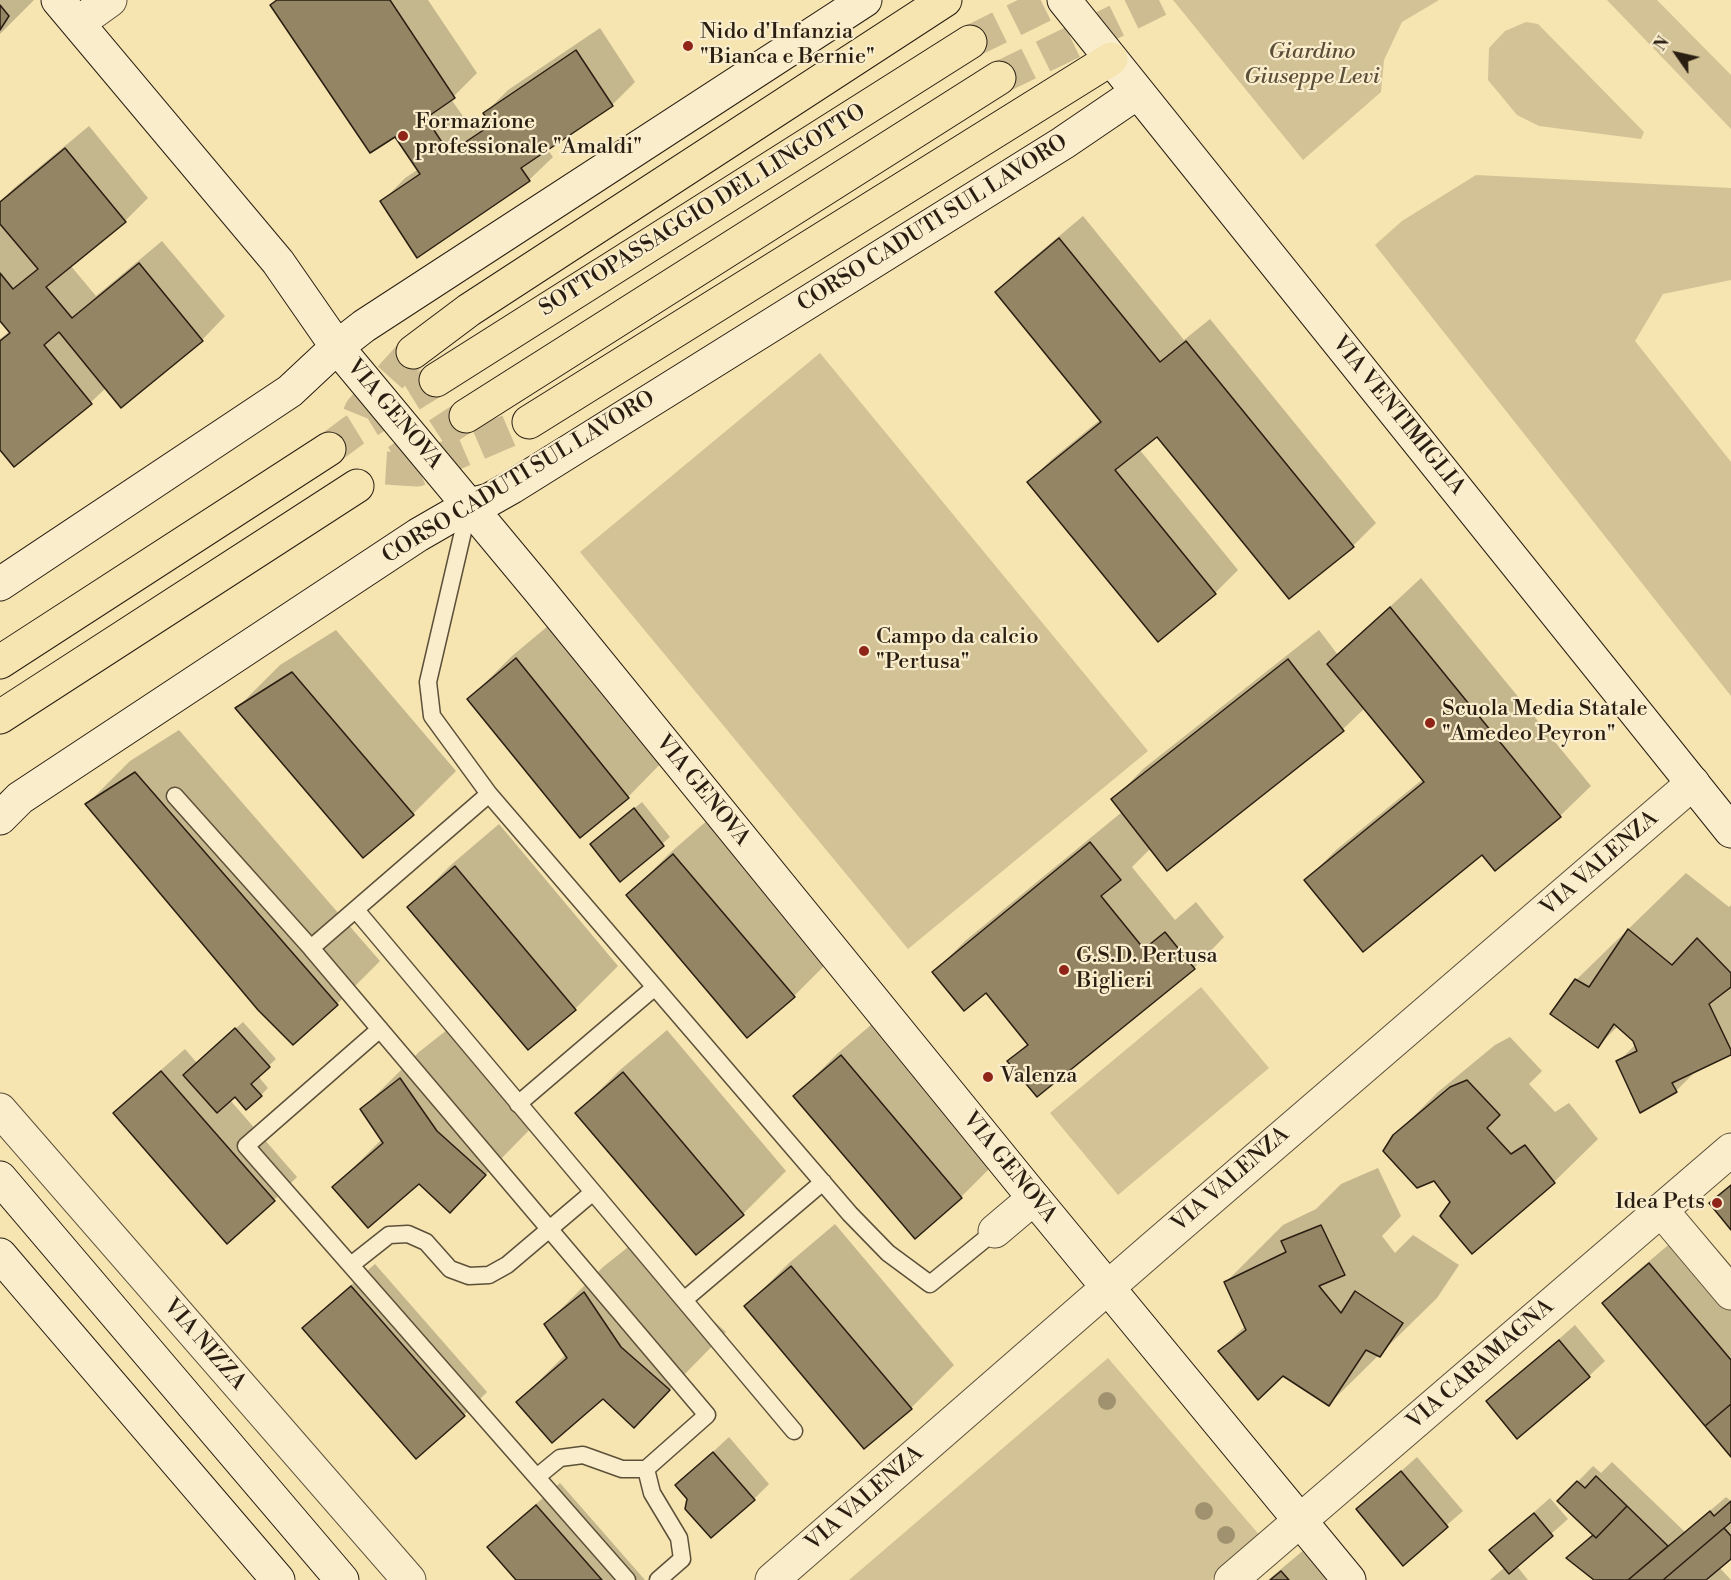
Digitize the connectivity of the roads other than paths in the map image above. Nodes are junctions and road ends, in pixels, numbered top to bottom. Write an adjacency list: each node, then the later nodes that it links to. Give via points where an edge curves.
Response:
1 (110, 0): 5 (street)
2 (865, 0): 10 (street)
3 (945, 0): 11 (main road, via 469,310)
4 (1064, 0): 7 (street, VIA VENTIMIGLIA)
5 (68, 12): 10 (street, VIA GENOVA, via 278,262)
6 (970, 42): 12 (main road, SOTTOPASSAGGIO DEL LINGOTTO)
7 (1111, 59): 9 (street, VIA VENTIMIGLIA); 14 (main road)
8 (999, 78): 13 (main road, SOTTOPASSAGGIO DEL LINGOTTO)
9 (1138, 92): 17 (street, CORSO CADUTI SUL LAVORO, via 1063,143 522,481 489,500); 21 (street, VIA VENTIMIGLIA)
10 (337, 347): 17 (street, VIA GENOVA); 18 (street, via 290,391)
11 (413, 352)
12 (436, 380)
13 (466, 416)
14 (530, 422)
15 (328, 449): 19 (main road)
16 (357, 486): 20 (main road)
17 (470, 505): 22 (lane, via 428,682 432,716); 24 (street, CORSO CADUTI SUL LAVORO, via 20,798); 36 (street, VIA GENOVA)
18 (0, 584)
19 (0, 662)
20 (0, 717)
21 (1693, 783): 25 (street, VIA VENTIMIGLIA); 42 (street, VIA VALENZA)
22 (489, 794): 26 (lane); 28 (lane)
23 (175, 796): 27 (lane)
24 (0, 818)
25 (1731, 831)
26 (356, 910): 27 (lane); 30 (lane)
27 (311, 948): 29 (lane)
28 (655, 987): 30 (lane); 34 (lane)
29 (380, 1029): 38 (lane); 41 (lane, via 246,1146)
30 (518, 1104): 35 (lane)
31 (0, 1110): 51 (street, VIA NIZZA)
32 (1731, 1150): 37 (street, VIA CARAMAGNA)
33 (0, 1178): 50 (street)
34 (823, 1182): 39 (lane, via 888,1253 930,1284); 44 (lane)
35 (592, 1193): 38 (lane); 44 (lane)
36 (1034, 1198): 39 (street); 42 (street, VIA GENOVA)
37 (1661, 1210): 43 (street); 48 (street, VIA CARAMAGNA)
38 (550, 1228): 41 (lane, via 507,1265 489,1275 470,1276 450,1269 426,1242 408,1234 388,1235); 46 (lane, via 707,1415)
39 (995, 1231)
40 (0, 1255): 49 (street)
41 (351, 1265): 47 (lane)
42 (1108, 1287): 48 (street, VIA GENOVA); 54 (street, VIA VALENZA)
43 (1731, 1293)
44 (684, 1300): 45 (lane)
45 (794, 1431)
46 (646, 1469): 47 (lane, via 622,1469 583,1455 560,1458); 53 (lane, via 652,1493 679,1538 682,1559)
47 (538, 1476): 52 (lane)
48 (1300, 1521): 55 (street, VIA CARAMAGNA); 56 (street, VIA GENOVA)
49 (278, 1580)
50 (342, 1580)
51 (409, 1580)
52 (627, 1580)
53 (658, 1580)
54 (772, 1580)
55 (1231, 1580)
56 (1349, 1580)

